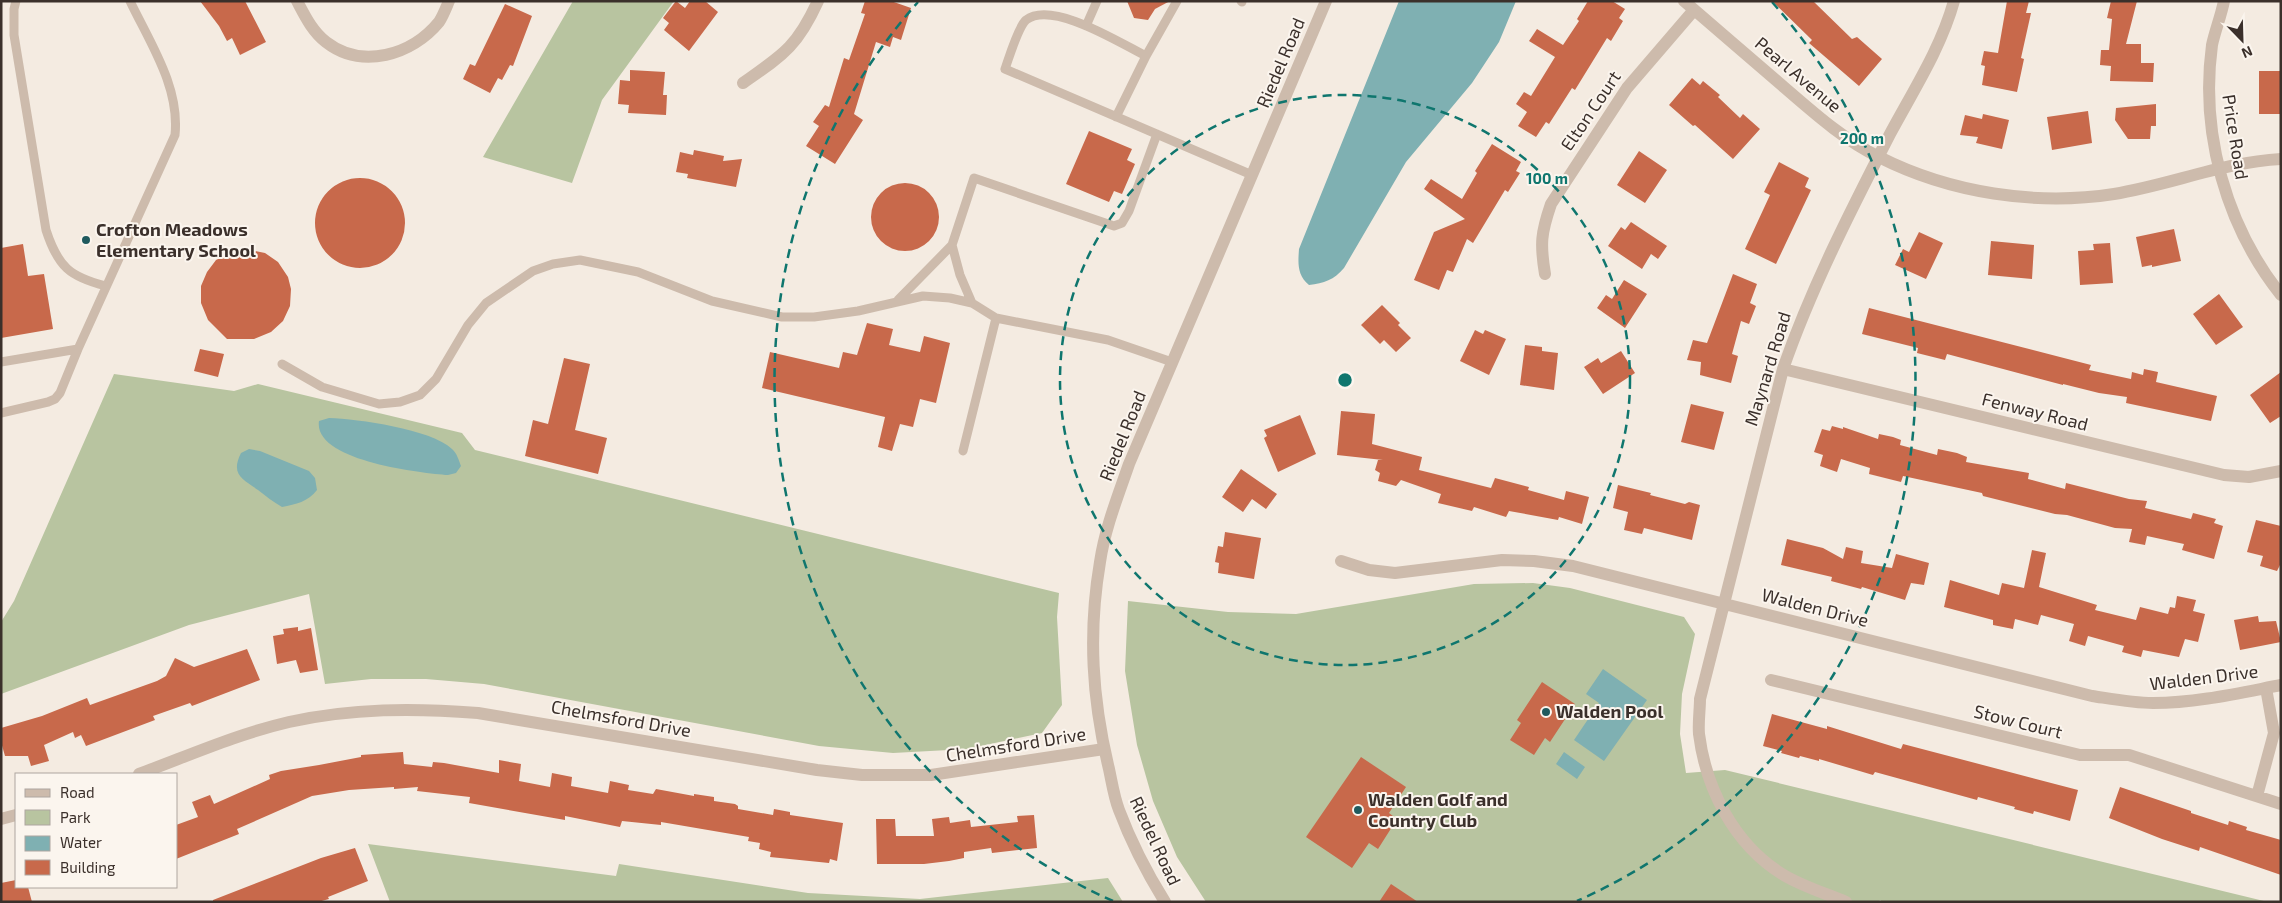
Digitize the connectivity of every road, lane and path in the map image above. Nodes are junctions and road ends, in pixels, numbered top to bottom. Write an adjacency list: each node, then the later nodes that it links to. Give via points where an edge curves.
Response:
1 (16, 1): 24 (lane, via 14,34 48,237 55,254 74,276)
2 (130, 1): 24 (lane, via 170,85 177,118 175,135)
3 (297, 1): 4 (street, via 312,28 325,42 341,52 378,57 416,43 439,21)
4 (449, 1)
5 (818, 1): 15 (street, via 795,43)
6 (1097, 1): 13 (lane)
7 (1177, 1): 14 (lane)
8 (1326, 1): 21 (street, Riedel Road)
9 (1684, 1): 12 (street, Pearl Avenue)
10 (1954, 1): 18 (street, Maynard Road, via 1945,30)
11 (2224, 1): 20 (street, Price Road, via 2212,44 2209,99)
12 (1694, 10): 18 (street, Pearl Avenue, via 1810,109); 23 (street, Elton Court, via 1627,88 1551,204 1540,244)
13 (1086, 26): 14 (lane); 16 (lane, via 1057,15 1043,13 1033,16 1024,22 1005,69)
14 (1146, 56): 16 (lane)
15 (743, 83)
16 (1116, 116): 17 (lane)
17 (1157, 134): 21 (lane); 22 (lane, via 1122,223 1114,226 1104,224 974,178)
18 (1878, 157): 20 (street, Pearl Avenue, via 1930,178 1972,190 2022,197 2075,198 2116,193); 33 (street, Maynard Road, via 1801,317)
19 (2281, 159): 20 (street, Pearl Avenue)
20 (2218, 168): 25 (street, Price Road, via 2231,209 2251,252)
21 (1252, 175): 31 (street, Riedel Road)
22 (952, 246): 26 (lane); 27 (lane)
23 (1545, 274)
24 (106, 286): 29 (lane)
25 (2281, 295)
26 (897, 301): 27 (lane, via 923,296); 32 (lane, via 858,311 814,317 782,317 712,301 638,272 580,260 533,271 486,302 468,324 436,379 420,395 407,400 379,404 322,387)
27 (972, 303): 28 (lane)
28 (996, 318): 31 (lane, via 1108,340); 35 (lane)
29 (78, 349): 30 (lane); 34 (lane, via 55,399)
30 (1, 362)
31 (1172, 362): 42 (street, Riedel Road, via 1129,464 1111,515 1100,561 1093,610 1092,667)
32 (282, 364)
33 (1783, 369): 36 (street, Fenway Road, via 2224,475 2249,477); 38 (street, Maynard Road)
34 (1, 414)
35 (963, 451)
36 (2281, 471)
37 (1341, 561): 38 (street, Walden Drive, via 1369,570 1395,573 1419,572 1469,562 1534,561 1573,566)
38 (1724, 603): 41 (street, Walden Drive, via 2121,701 2188,701); 49 (street, Maynard Road, via 1700,699 1699,732 1705,766 1719,803 1744,839 1783,875)
39 (1771, 680): 44 (street, Stow Court, via 2080,755 2129,755)
40 (2281, 685): 41 (street, Walden Drive)
41 (2266, 688): 44 (street, via 2274,733)
42 (1104, 749): 43 (street, Chelmsford Drive, via 931,775 862,775 478,713 377,710 289,722 235,738); 48 (street, Riedel Road, via 1118,809 1146,870)
43 (142, 773)
44 (2256, 796): 45 (street, Stow Court)
45 (2281, 804)
46 (15, 815): 47 (street)
47 (1, 819)
48 (1165, 902)
49 (1846, 902)

